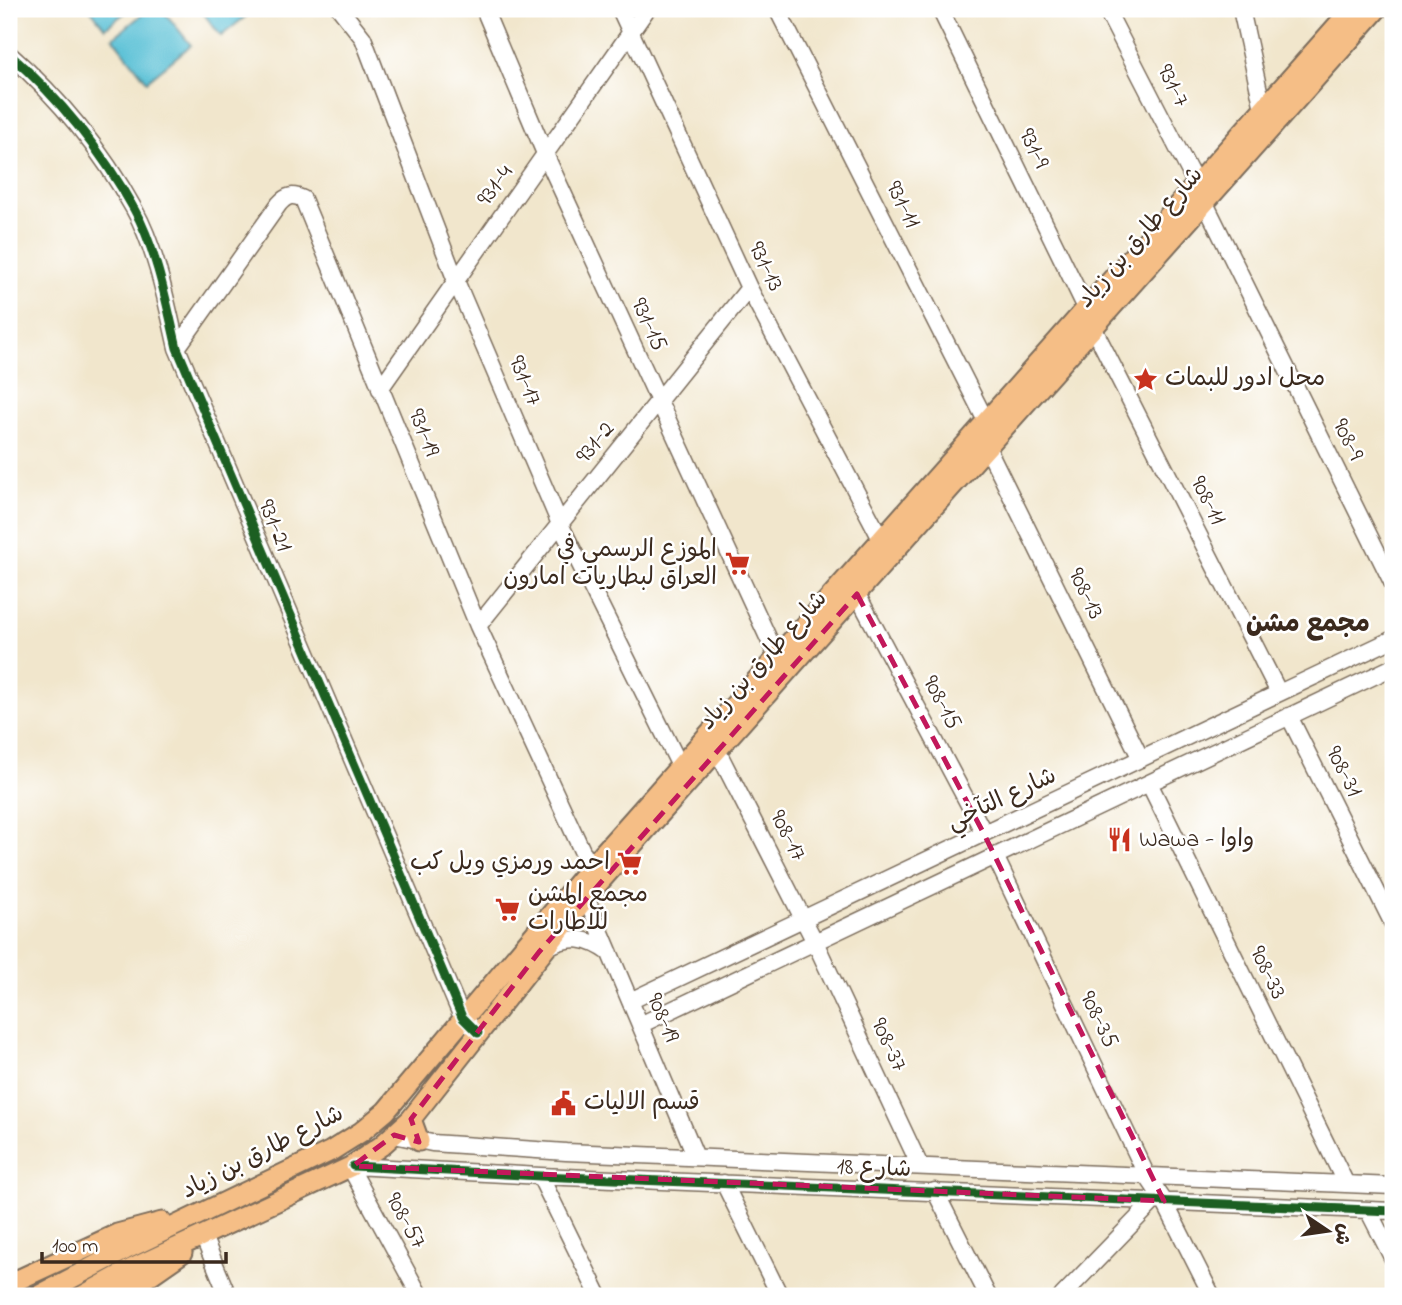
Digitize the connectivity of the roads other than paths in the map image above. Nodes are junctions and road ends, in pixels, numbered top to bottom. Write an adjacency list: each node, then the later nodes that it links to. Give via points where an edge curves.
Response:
1 (340, 9): 17 (street, 931-17, via 363,38)
2 (485, 9): 14 (street, 931-15)
3 (620, 9): 11 (street, 931-13)
4 (647, 9): 11 (street, 931-4)
5 (777, 9): 24 (street, 931-11)
6 (940, 9): 19 (street, 931-9)
7 (1106, 9): 15 (street, 931-7)
8 (1241, 9): 13 (street)
9 (1352, 9): 13 (main road, شارع طارق بن زياد)
10 (1377, 9): 16 (main road, شارع طارق بن زياد)
11 (632, 32): 14 (street, 931-4); 18 (street, 931-13)
12 (9, 54): 21 (street, 931-21, via 45,85 135,210 162,285)
13 (1263, 109): 15 (main road, شارع طارق بن زياد)
14 (546, 156): 17 (street, 931-4); 23 (street, 931-15)
15 (1196, 184): 19 (main road, شارع طارق بن زياد)
16 (1205, 203): 20 (main road, شارع طارق بن زياد); 28 (street, 908-9)
17 (456, 281): 22 (street, 931-4); 26 (street, 931-17)
18 (749, 288): 23 (street, 931-2); 27 (street, 931-13)
19 (1086, 309): 24 (main road, شارع طارق بن زياد)
20 (1094, 328): 25 (main road, شارع طارق بن زياد); 34 (street, 908-11)
21 (177, 348): 22 (street, 931-19, via 279,204 295,195 308,207); 52 (street, 931-21)
22 (380, 389): 30 (street, 931-19)
23 (659, 401): 26 (street, 931-2); 32 (street, 931-15)
24 (986, 421): 27 (main road, شارع طارق بن زياد)
25 (988, 449): 29 (main road, شارع طارق بن زياد); 39 (street, 908-13)
26 (560, 524): 30 (street, 931-2); 40 (street, 931-17)
27 (881, 539): 32 (main road, شارع طارق بن زياد)
28 (1393, 584)
29 (857, 594): 38 (main road, شارع طارق بن زياد); 42 (street, 908-15)
30 (478, 626): 44 (street, 931-19)
31 (1393, 639): 34 (street, شارع التآخي)
32 (777, 657): 40 (main road, شارع طارق بن زياد)
33 (1393, 667): 35 (street, شارع التآخي)
34 (1279, 694): 36 (street, شارع التآخي)
35 (1289, 716): 37 (street, شارع التآخي); 47 (street, 908-31)
36 (1210, 726): 37 (street); 39 (street, شارع التآخي)
37 (1222, 748): 41 (street, شارع التآخي)
38 (717, 750): 45 (main road, شارع طارق بن زياد); 46 (street, 908-17)
39 (1141, 759): 42 (street, شارع التآخي)
40 (680, 766): 44 (main road, شارع طارق بن زياد)
41 (1149, 783): 43 (street, شارع التآخي); 66 (street, 908-33)
42 (984, 833): 46 (street, شارع التآخي)
43 (995, 856): 48 (street, شارع التآخي); 63 (street, 908-35)
44 (590, 868): 52 (main road, شارع طارق بن زياد)
45 (586, 897): 49 (main road, شارع طارق بن زياد); 50 (street, 908-19)
46 (804, 918): 48 (street, 908-17); 51 (street, شارع التآخي)
47 (1393, 924)
48 (815, 942): 53 (street, شارع التآخي); 61 (street, 908-37)
49 (539, 952): 50 (street, via 572,938 588,940); 54 (main road, شارع طارق بن زياد)
50 (610, 953): 51 (street, 908-19)
51 (630, 1001): 53 (street, 908-19)
52 (462, 1017): 54 (street, 931-21); 72 (main road, شارع طارق بن زياد, via 397,1098 361,1132)
53 (640, 1025): 59 (street, 908-19)
54 (478, 1033): 55 (main road, شارع طارق بن زياد)
55 (411, 1119): 56 (main road, شارع طارق بن زياد); 57 (main road)
56 (394, 1135): 57 (street, شارع 18); 60 (main road, شارع طارق بن زياد)
57 (419, 1141): 58 (street, شارع 18)
58 (581, 1152): 59 (street, شارع 18); 64 (street)
59 (696, 1157): 61 (street, شارع 18)
60 (351, 1166): 62 (street, شارع 18); 73 (main road, شارع طارق بن زياد); 80 (street, 908-57)
61 (920, 1166): 63 (street, شارع 18)
62 (540, 1176): 64 (street, شارع 18); 81 (street)
63 (1147, 1176): 66 (street, شارع 18); 69 (street, 908-35)
64 (580, 1178): 65 (street, شارع 18)
65 (724, 1183): 68 (street, شارع 18); 82 (street)
66 (1346, 1184): 67 (street, شارع 18)
67 (1393, 1186)
68 (935, 1191): 69 (street, شارع 18); 83 (street)
69 (1160, 1200): 70 (street, شارع 18); 84 (street); 85 (street, 908-35)
70 (1368, 1210): 71 (street, شارع 18); 74 (street)
71 (1393, 1211)
72 (191, 1218): 75 (main road, via 117,1234); 76 (main road, شارع طارق بن زياد)
73 (201, 1236): 77 (main road, شارع طارق بن زياد); 78 (main road, via 167,1266); 79 (street)
74 (1393, 1259)
75 (9, 1284)
76 (38, 1296)
77 (82, 1296)
78 (120, 1296)
79 (229, 1296)
80 (420, 1296)
81 (598, 1296)
82 (780, 1296)
83 (988, 1296)
84 (1062, 1296)
85 (1212, 1296)

